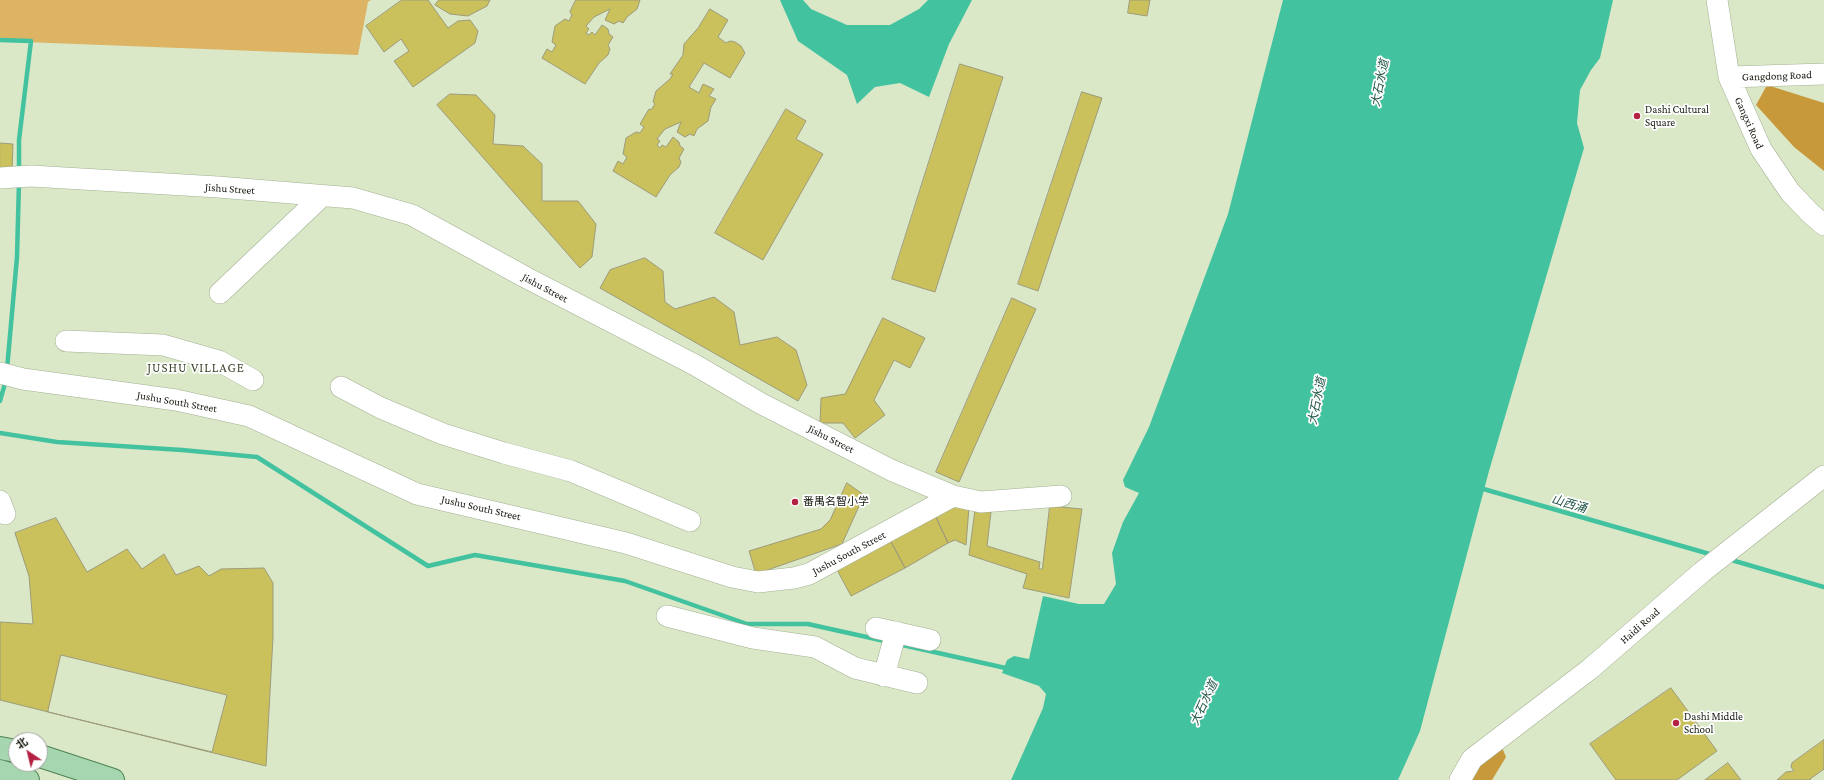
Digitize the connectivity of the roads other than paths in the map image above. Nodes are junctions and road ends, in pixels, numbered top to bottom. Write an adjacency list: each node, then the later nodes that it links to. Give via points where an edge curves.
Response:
1 (1717, 0): 3 (street, Gangxi Road)
2 (1824, 74): 3 (street, Gangdong Road)
3 (1729, 77): 6 (street, Gangxi Road, via 1761,150 1773,170 1790,192)
4 (0, 178): 5 (street, Jishu Street, via 31,176)
5 (322, 196): 7 (street); 13 (street, Jishu Street, via 353,198 412,215 695,365 760,403 891,470)
6 (1824, 225)
7 (220, 293)
8 (66, 341): 10 (street, via 163,345 219,361)
9 (0, 373): 13 (street, Jushu South Street, via 176,400 249,416 417,494 626,543 732,578 758,582 809,574)
10 (253, 380)
11 (341, 387): 15 (street, via 381,408 443,434 571,471)
12 (1824, 476): 26 (street, Haidi Road, via 1702,572 1590,669 1472,759)
13 (953, 496): 14 (street, Jishu Street, via 981,502)
14 (1061, 496)
15 (690, 521)
16 (667, 616): 20 (street, via 753,638 815,647 856,668)
17 (876, 628): 18 (street)
18 (896, 632): 19 (street); 20 (street)
19 (930, 640)
20 (884, 676): 21 (street)
21 (917, 683)
22 (48, 759): 25 (main road)
23 (0, 771): 24 (main road)
24 (28, 780)
25 (113, 780)
26 (1460, 780)

